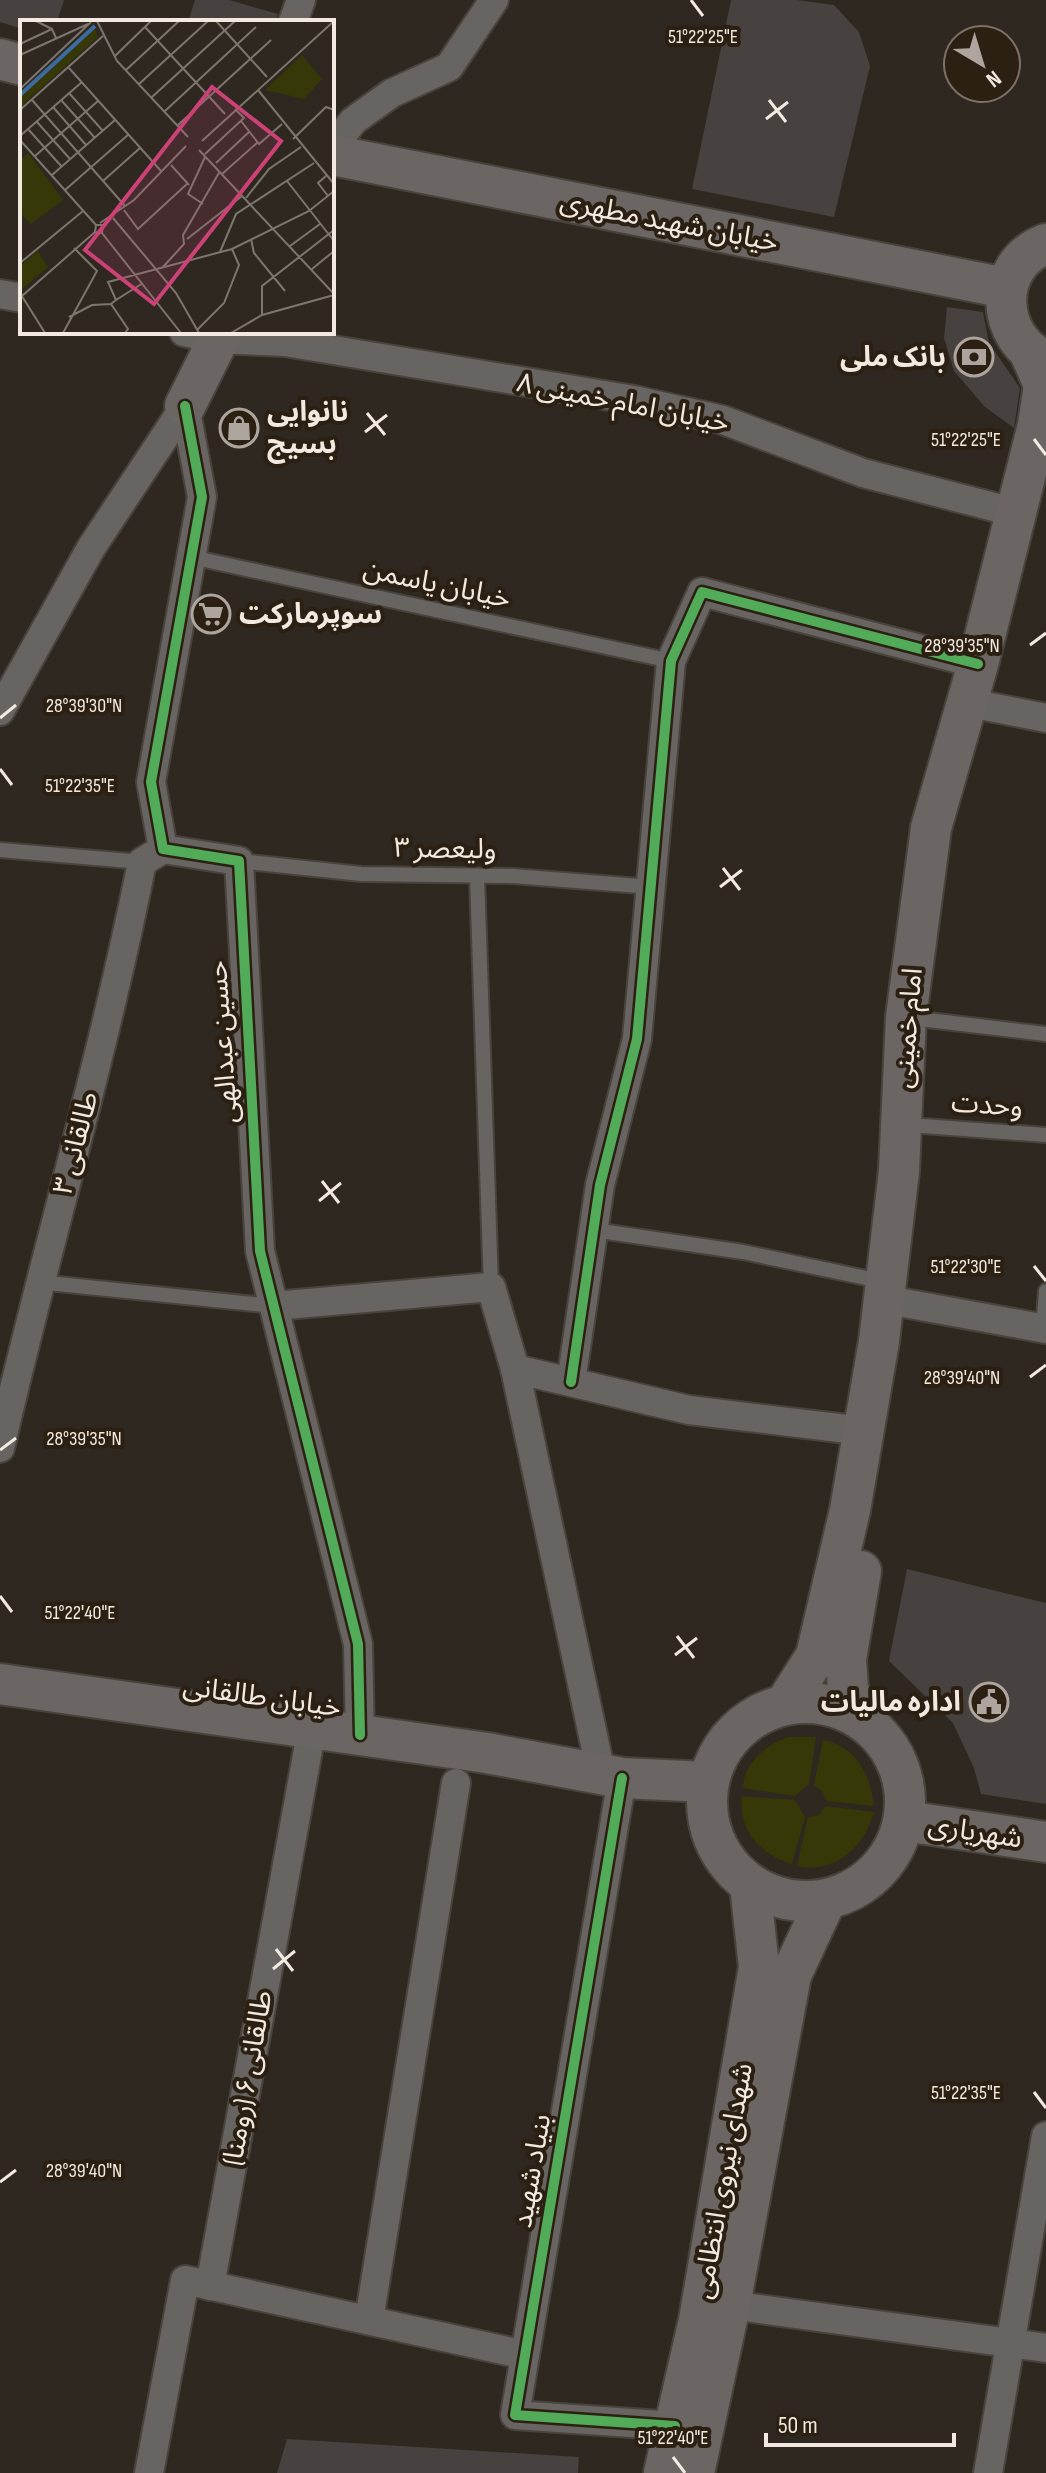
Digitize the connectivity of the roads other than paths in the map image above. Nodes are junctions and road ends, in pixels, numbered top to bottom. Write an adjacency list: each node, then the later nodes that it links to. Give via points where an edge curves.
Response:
1 (301, 0): 3 (street)
2 (494, 0): 6 (street, via 449,67 392,93 353,121)
3 (294, 20)
4 (0, 59): 5 (main road)
5 (20, 64)
6 (334, 149)
7 (334, 152): 9 (main road, خیابان شهید مطهری)
8 (1046, 244): 9 (main road, via 1016,266)
9 (1006, 288): 13 (main road, امام خمینی, via 1005,313 1014,337)
10 (0, 294): 11 (street)
11 (20, 298)
12 (208, 334): 14 (main road); 16 (street, خیابان امام خمینی ۸, via 634,400 723,420 863,473)
13 (1039, 358): 16 (main road, امام خمینی, via 1044,385)
14 (185, 406): 17 (street, via 202,497); 21 (street, via 91,548)
15 (1046, 474): 20 (main road, امام خمینی)
16 (1017, 513): 19 (main road, امام خمینی)
17 (191, 557): 18 (lane, خیابان یاسمن); 24 (street, via 151,782)
18 (671, 661): 19 (street, via 702,592); 27 (street)
19 (978, 664): 36 (main road, امام خمینی, via 931,828 906,1017)
20 (985, 706): 22 (street); 28 (main road, امام خمینی, via 953,832)
21 (0, 711)
22 (1046, 718)
23 (0, 850): 24 (lane)
24 (152, 856): 25 (street); 33 (street, طالقانی ۳)
25 (239, 861): 26 (lane, ولیعصر ۳, via 361,874); 37 (street, حسین عبدالهی, via 260,1251)
26 (477, 877): 27 (lane, ولیعصر ۳); 34 (lane)
27 (652, 887): 32 (street, via 637,1039 600,1185)
28 (928, 1020): 29 (lane); 30 (main road, امام خمینی)
29 (1046, 1034)
30 (923, 1126): 31 (lane, وحدت); 36 (main road, امام خمینی)
31 (1046, 1135)
32 (594, 1230): 36 (lane, via 743,1252); 40 (street)
33 (38, 1282): 37 (lane); 42 (street, طالقانی ۳)
34 (491, 1287): 37 (street); 39 (street)
35 (1046, 1291): 38 (lane)
36 (895, 1293): 38 (street); 41 (main road, امام خمینی); 45 (main road, امام خمینی, via 846,1659 848,1690)
37 (274, 1306): 47 (street, حسین عبدالهی, via 358,1644)
38 (1044, 1329)
39 (515, 1369): 40 (street); 48 (street)
40 (571, 1382): 41 (street, via 689,1410)
41 (864, 1431): 44 (main road, امام خمینی, via 816,1656)
42 (0, 1448)
43 (0, 1684): 46 (main road, خیابان طالقانی)
44 (786, 1703): 45 (main road, via 826,1703); 49 (main road, via 750,1718 722,1746)
45 (862, 1718): 51 (main road, via 890,1745 905,1782)
46 (312, 1728): 47 (main road, خیابان طالقانی); 56 (street, طالقانی ۶ (رومنا))
47 (360, 1735): 48 (main road, خیابان طالقانی)
48 (612, 1776): 49 (main road, خیابان طالقانی); 61 (street, بنیاد شهید)
49 (707, 1782): 53 (main road, via 708,1822 722,1858)
50 (456, 1783): 58 (street)
51 (905, 1821): 52 (main road, شهریاری); 54 (main road, via 890,1857 862,1885)
52 (1046, 1842)
53 (750, 1885): 54 (main road, via 787,1900); 62 (main road, شهدای نیروی انتظامی, via 759,1967 699,2320)
54 (826, 1900): 57 (main road, شهدای نیروی انتظامی, via 791,1975)
55 (1046, 2136): 59 (street)
56 (210, 2286): 58 (street); 63 (street, via 185,2280)
57 (730, 2305): 59 (street); 65 (main road, شهدای نیروی انتظامی)
58 (369, 2320): 61 (street)
59 (1011, 2342): 60 (street); 66 (street)
60 (1046, 2348)
61 (525, 2355): 62 (street, بنیاد شهید, via 515,2415)
62 (675, 2426): 64 (main road, شهدای نیروی انتظامی)
63 (149, 2473)
64 (664, 2473)
65 (694, 2473)
66 (988, 2473)

